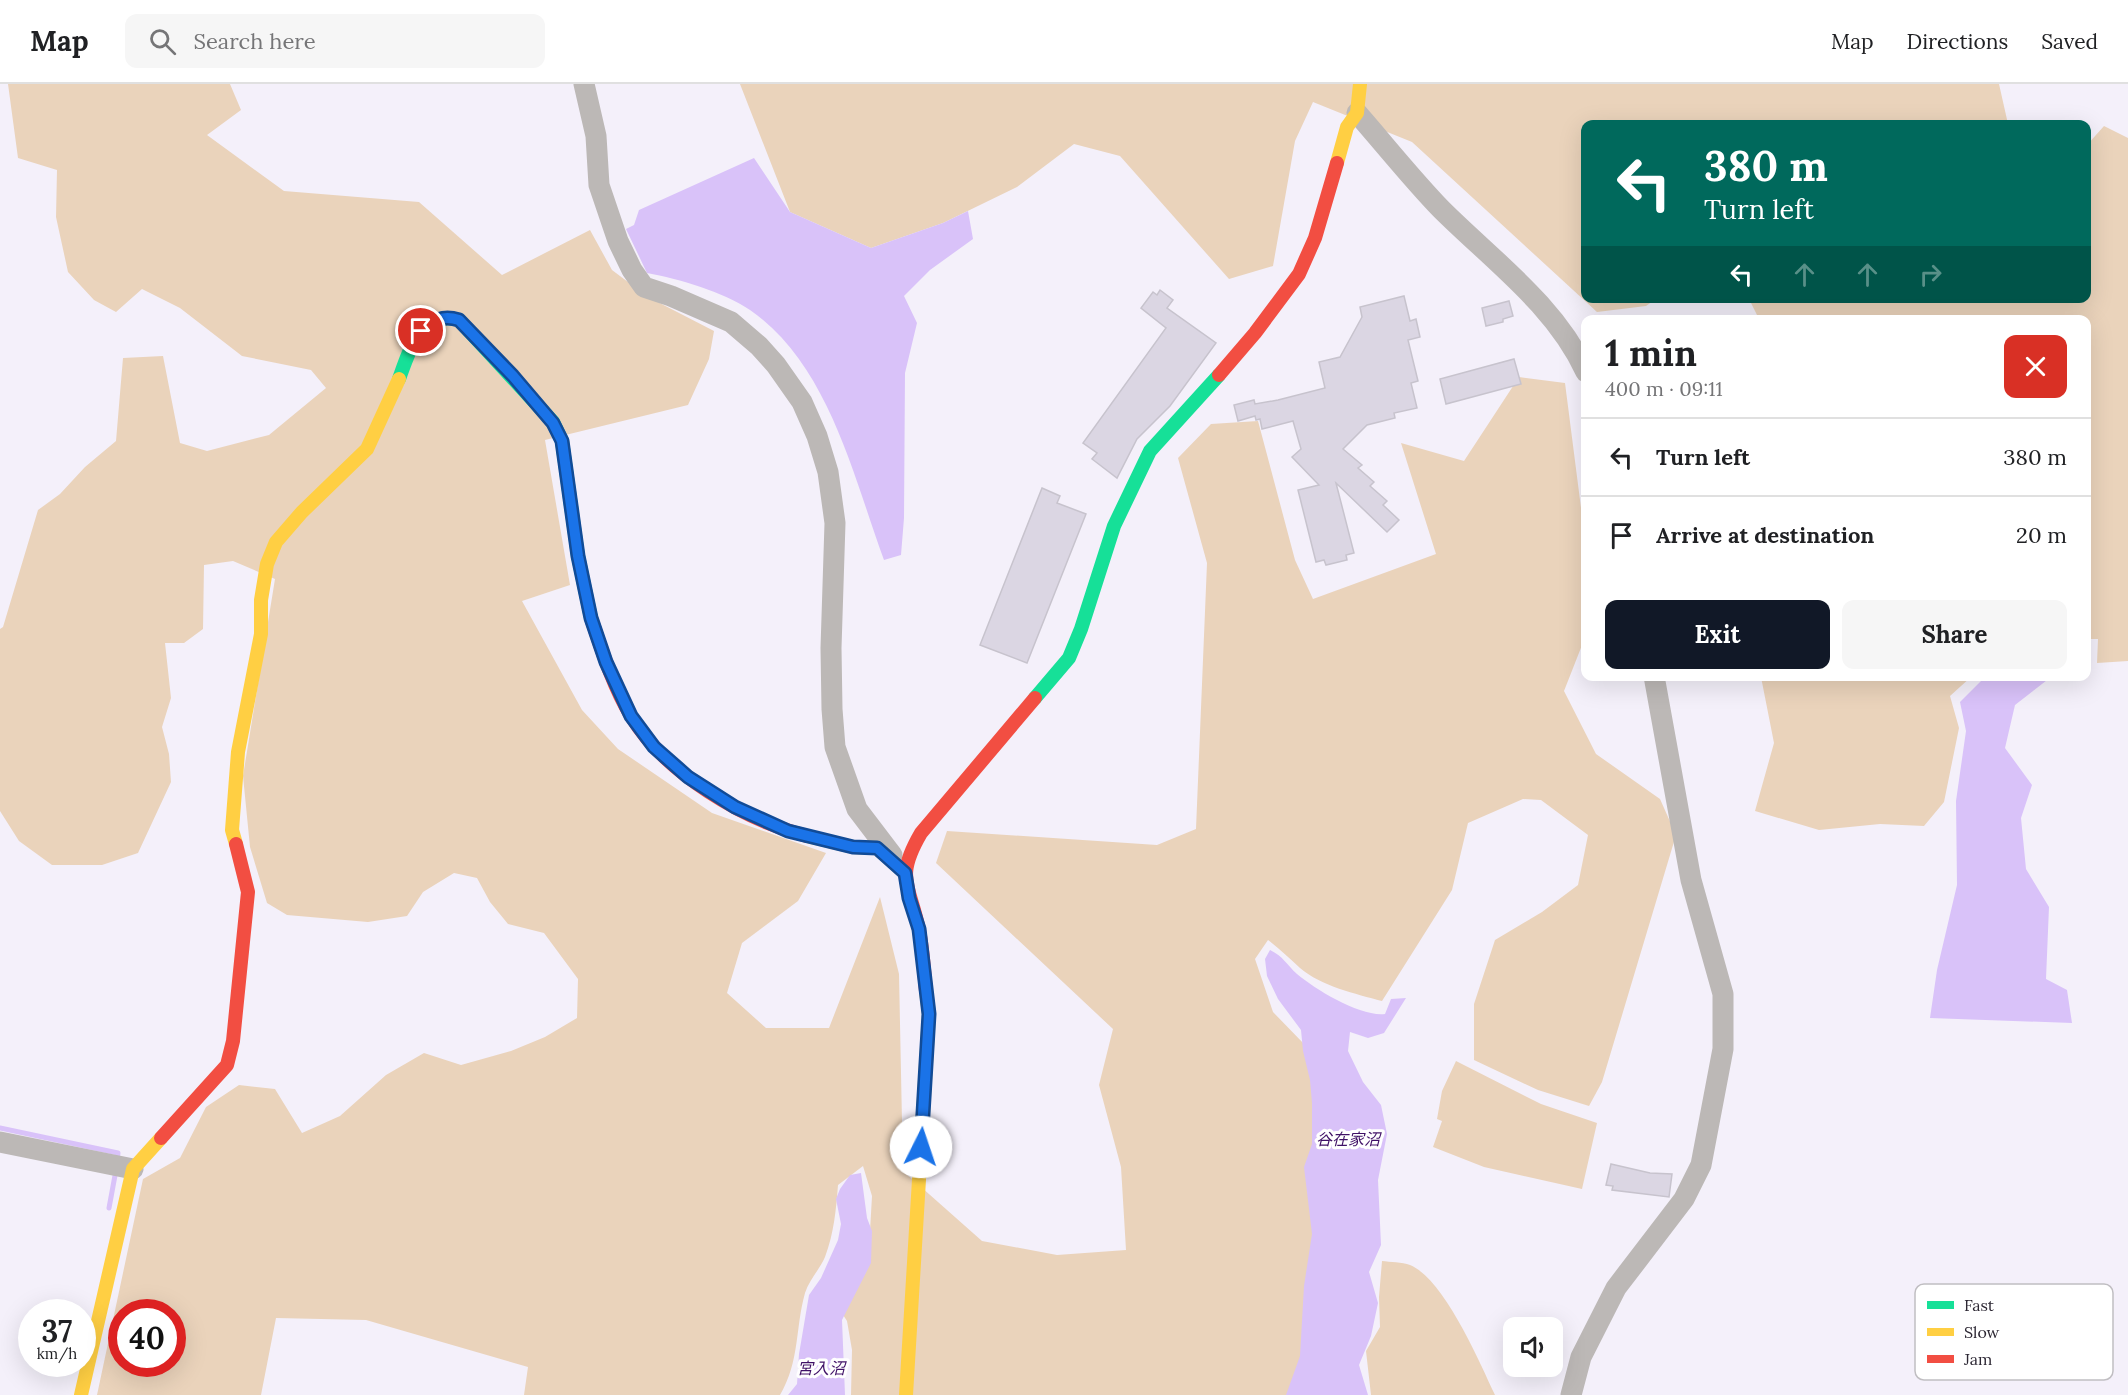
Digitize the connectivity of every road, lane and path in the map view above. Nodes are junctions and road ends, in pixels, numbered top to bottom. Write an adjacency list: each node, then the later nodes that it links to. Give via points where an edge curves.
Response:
1 (584, 84): 6 (street, via 596,136 600,185 632,270 644,287 731,322 759,346 802,402 817,436 828,472 835,523 831,648 835,747 857,808)
2 (1360, 84): 3 (street)
3 (1358, 113): 4 (street, via 1439,207 1529,291 1563,331); 6 (street, via 1347,127 1316,238 1299,274 1249,340 1150,451 1114,526 1070,658 921,833)
4 (1581, 363)
5 (1655, 681): 11 (street, via 1691,880 1723,994 1723,1049 1701,1165 1684,1199 1616,1288 1581,1357)
6 (905, 873): 8 (street, via 877,848 853,847 788,831 735,807 688,777 654,747 631,716 591,618 562,441 553,423 459,320 433,320 411,347 393,397 367,449 302,512 276,543 267,564 261,634 238,752 232,830 248,892 233,1041 227,1065); 10 (street, via 919,929 929,1014)
7 (0, 1142): 8 (street)
8 (133, 1169): 9 (street)
9 (81, 1395)
10 (906, 1395)
11 (1571, 1395)

